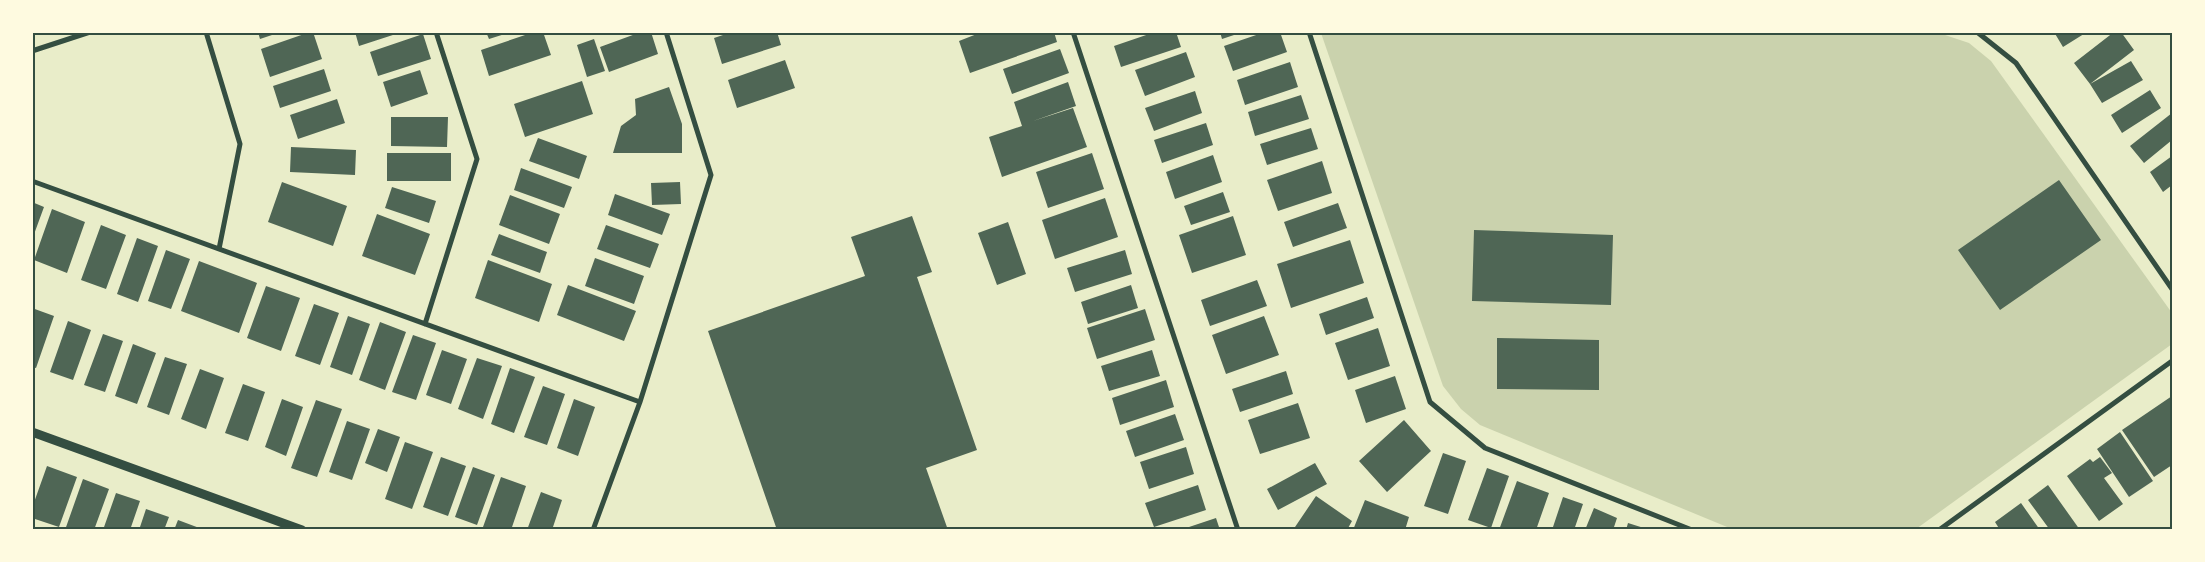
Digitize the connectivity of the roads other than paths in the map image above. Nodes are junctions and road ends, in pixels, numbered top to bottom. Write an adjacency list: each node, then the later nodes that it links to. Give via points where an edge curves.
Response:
1 (90, 32): 8 (street)
2 (206, 32): 10 (street, via 240,144)
3 (436, 32): 12 (street, via 477,158)
4 (666, 32): 14 (street, via 711,175)
5 (1073, 32): 18 (street)
6 (1309, 32): 19 (street, via 1430,402 1485,448)
7 (1977, 32): 11 (street, via 2016,63)
8 (32, 51)
9 (32, 181): 10 (street)
10 (219, 249): 12 (street)
11 (2172, 290)
12 (425, 324): 14 (street)
13 (2172, 362): 20 (street)
14 (640, 402): 17 (street)
15 (32, 432): 16 (street)
16 (302, 530)
17 (593, 530)
18 (1238, 530)
19 (1692, 530)
20 (1938, 530)

